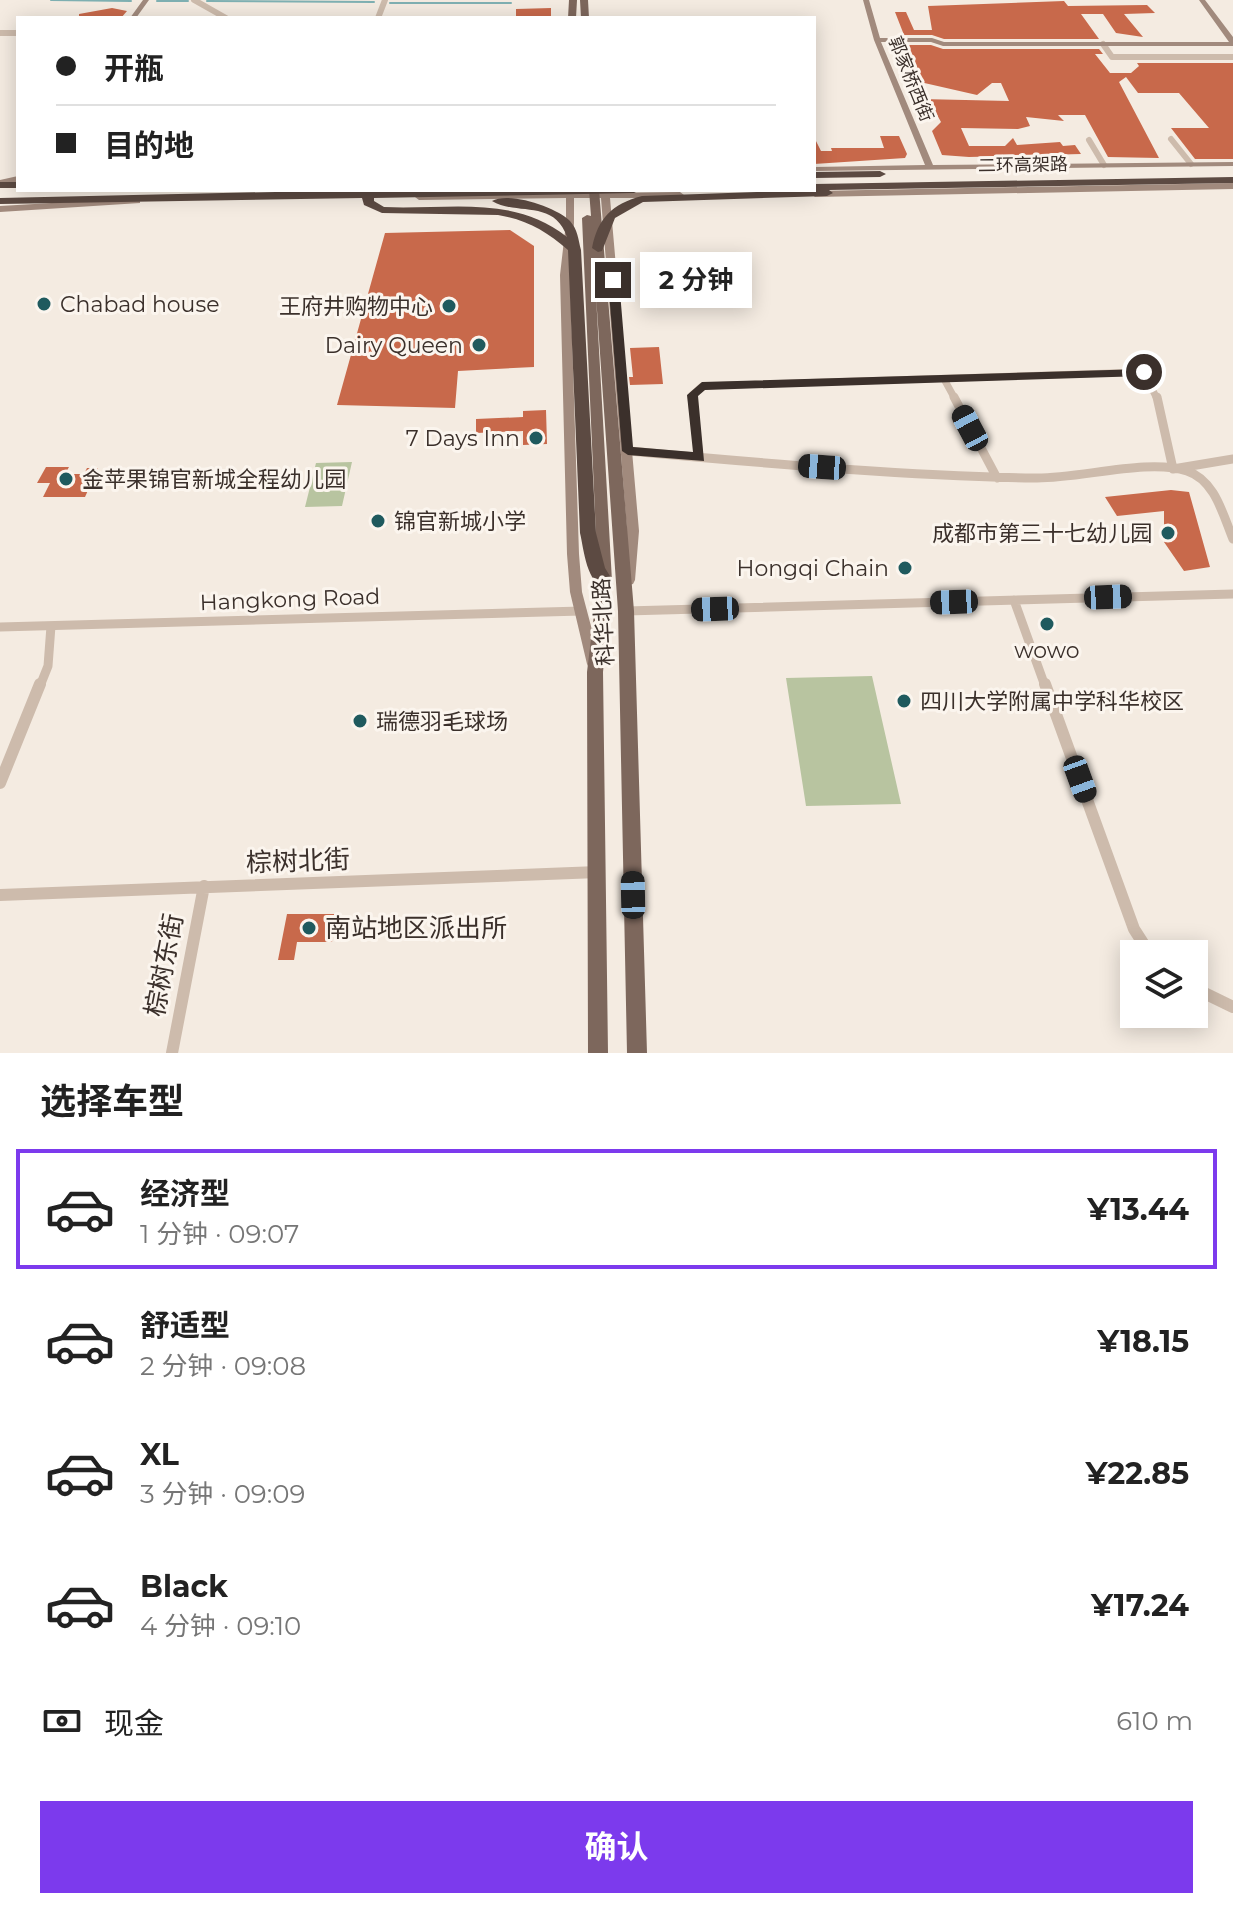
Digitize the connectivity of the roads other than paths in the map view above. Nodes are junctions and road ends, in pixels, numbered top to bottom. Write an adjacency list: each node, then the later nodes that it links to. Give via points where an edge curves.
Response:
1 (194, 0): 5 (street)
2 (866, 0): 7 (street, 郭家桥西街)
3 (1202, 0): 8 (street)
4 (1210, 0): 6 (street)
5 (222, 16)
6 (1233, 29)
7 (877, 40): 9 (street); 16 (street, 郭家桥西街)
8 (1233, 43): 9 (street)
9 (1103, 44): 10 (street, via 1112,57)
10 (1233, 57)
11 (1171, 139): 13 (street)
12 (1089, 140): 15 (street)
13 (1191, 164): 14 (street); 15 (street)
14 (1233, 164)
15 (1104, 165): 16 (street)
16 (930, 168): 17 (street)
17 (816, 169)
18 (1233, 170): 19 (highway, 二环高架路)
19 (816, 175)
20 (1233, 183): 21 (highway, 二环高架路); 23 (street)
21 (976, 184): 22 (highway, 二环高架路); 35 (highway, via 943,190 642,199 606,219)
22 (816, 187)
23 (816, 190)
24 (1, 192): 32 (highway); 33 (street); 34 (street)
25 (368, 192): 36 (highway, via 368,203 382,210 517,215 542,225)
26 (538, 192): 32 (highway)
27 (585, 192): 38 (main road)
28 (594, 192): 35 (main road, 科华北路)
29 (669, 192): 31 (street)
30 (569, 193): 31 (street); 33 (street); 48 (street, via 565,275 573,554)
31 (606, 193): 39 (street)
32 (441, 194): 36 (highway, via 543,208 570,226)
33 (161, 200): 34 (street)
34 (0, 208)
35 (598, 248): 38 (main road, 科华北路)
36 (575, 250): 45 (highway, via 588,533)
37 (944, 379): 40 (street, via 702,386 692,395); 42 (street, via 1144,372 1155,390); 43 (street)
38 (603, 409): 45 (main road, 科华北路); 49 (main road, 科华北路)
39 (628, 451): 40 (street); 49 (street, via 633,531)
40 (699, 457): 43 (street)
41 (1233, 459): 42 (street)
42 (1173, 469): 43 (street); 44 (street, via 1201,476)
43 (997, 478)
44 (1233, 539)
45 (605, 581): 52 (main road, 科华北路)
46 (1233, 594): 47 (street)
47 (1014, 600): 49 (street); 57 (street)
48 (582, 611): 50 (street, Hangkong Road); 52 (street)
49 (626, 611): 62 (main road, 科华北路)
50 (51, 626): 51 (street, Hangkong Road); 53 (street, via 48,666)
51 (0, 627)
52 (595, 672): 54 (main road, 科华北路)
53 (0, 783)
54 (598, 872): 55 (street, 棕树北街); 61 (main road, 科华北路)
55 (204, 886): 56 (street, 棕树北街); 60 (street, 棕树东街)
56 (0, 895)
57 (1141, 940)
58 (1208, 995): 59 (street)
59 (1233, 1007)
60 (172, 1053)
61 (598, 1053)
62 (637, 1053)

